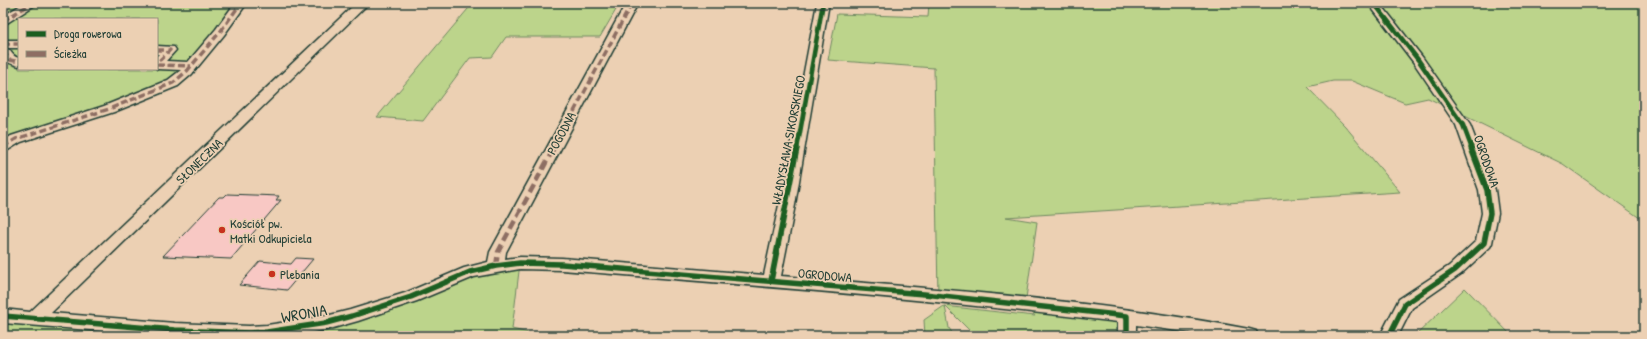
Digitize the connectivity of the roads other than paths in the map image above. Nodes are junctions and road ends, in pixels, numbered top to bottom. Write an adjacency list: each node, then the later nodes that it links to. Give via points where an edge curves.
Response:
1 (32, 3): 7 (street)
2 (241, 3): 15 (street, via 229,22)
3 (363, 3): 22 (street, SŁONECZNA)
4 (632, 3): 18 (street, POGODNA, via 498,252)
5 (823, 3): 19 (street, WŁADYSŁAWA SIKORSKIEGO)
6 (1374, 3): 25 (street, OGRODOWA, via 1419,61 1463,125 1487,190 1490,213 1484,243 1454,270 1405,304)
7 (3, 21)
8 (3, 44): 9 (street)
9 (18, 44)
10 (158, 50): 13 (street, via 170,50)
11 (3, 51): 12 (street, via 10,60)
12 (18, 62)
13 (158, 63)
14 (158, 64): 15 (street)
15 (191, 66): 16 (street, via 173,84 109,109 16,139)
16 (3, 147)
17 (520, 264): 18 (street, WRONIA); 19 (street, OGRODOWA, via 562,264)
18 (496, 266): 22 (street, WRONIA, via 470,272 411,297 352,316 326,323 267,332 175,330)
19 (771, 281): 21 (street, OGRODOWA, via 924,294)
20 (3, 316): 22 (street)
21 (1127, 316): 23 (street); 24 (street, OGRODOWA)
22 (35, 318)
23 (1127, 336)
24 (1249, 336)
25 (1389, 336)

